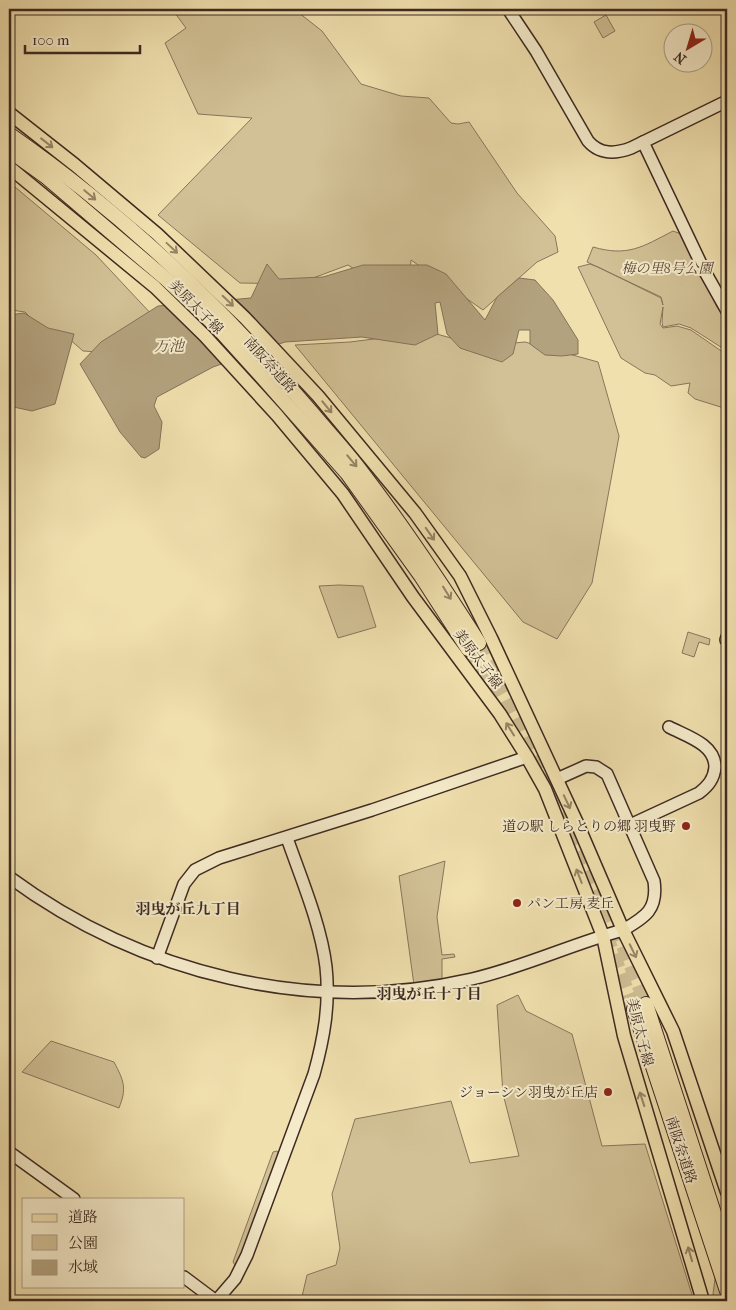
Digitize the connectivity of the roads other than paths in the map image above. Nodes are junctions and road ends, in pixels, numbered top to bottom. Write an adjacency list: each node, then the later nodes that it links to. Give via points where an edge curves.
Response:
1 (508, 9): 5 (street, via 593,147 620,152)
2 (727, 101): 5 (street)
3 (9, 113): 13 (main road, 美原太子線, one-way to 13, via 157,234 245,318 295,371 415,513 460,576)
4 (9, 134): 8 (highway, 南阪奈道路, one-way to 8, via 54,166)
5 (643, 142): 9 (street)
6 (9, 150): 8 (highway, 南阪奈道路)
7 (9, 168): 8 (main road, 美原太子線)
8 (165, 278): 10 (highway, 南阪奈道路, via 271,375); 12 (main road, 美原太子線, one-way to 8, via 500,714 412,597 343,494)
9 (727, 311)
10 (473, 646)
11 (669, 727): 14 (street, via 708,749 714,761 712,779 699,793)
12 (527, 756): 15 (street); 18 (main road, 美原太子線, one-way to 12, via 544,789)
13 (556, 779): 14 (street, via 586,766 596,767 607,774); 17 (main road, 美原太子線, one-way to 17)
14 (630, 825): 17 (street, via 654,881 655,896 646,916)
15 (287, 838): 19 (street, via 219,858 195,870 184,884); 20 (street, via 324,953)
16 (9, 877): 19 (street, via 94,930)
17 (623, 930): 18 (street); 22 (main road, 美原太子線, one-way to 22, via 673,1031)
18 (603, 936): 20 (street, via 498,973 456,982 411,990); 27 (main road, 美原太子線, one-way to 18, via 624,1036)
19 (157, 958): 20 (street, via 197,971 257,984)
20 (327, 992): 25 (street, via 324,1033 314,1074 240,1269 216,1301)
21 (9, 1152): 23 (street)
22 (727, 1192)
23 (73, 1198)
24 (727, 1253): 26 (highway, 南阪奈道路, via 640,1007)
25 (185, 1278)
26 (727, 1291)
27 (703, 1301)

